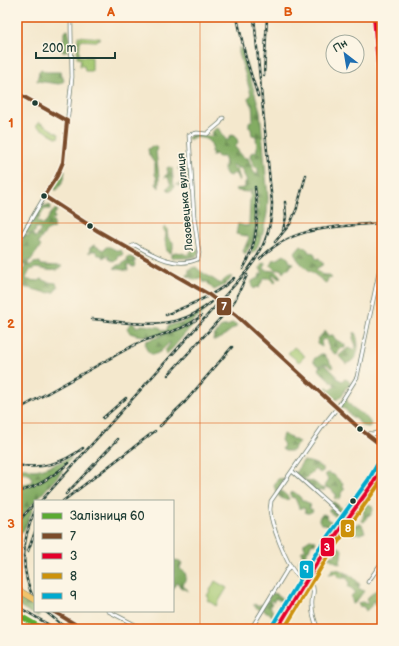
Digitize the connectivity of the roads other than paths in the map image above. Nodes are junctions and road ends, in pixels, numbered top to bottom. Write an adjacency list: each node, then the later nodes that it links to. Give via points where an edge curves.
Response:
1 (72, 17): 6 (street, via 72,77)
2 (374, 17): 4 (main road)
3 (17, 92): 6 (street)
4 (382, 111)
5 (223, 118): 9 (street, Лозовецька вулиця, via 207,134 189,135 198,259 183,262 164,260 135,245)
6 (67, 121): 7 (street, via 63,162)
7 (44, 196): 8 (street); 9 (street, Лозовецька вулиця)
8 (17, 242)
9 (128, 248): 11 (street, Лозовецька вулиця, bridge, via 208,294 228,309)
10 (382, 258): 11 (street, via 357,378)
11 (337, 408): 13 (street, Лозовецька вулиця); 16 (street)
12 (382, 431): 13 (street)
13 (365, 433): 14 (street, Лозовецька вулиця)
14 (382, 446)
15 (382, 468): 18 (main road)
16 (292, 472): 19 (street); 21 (street, via 271,501 270,510 273,525)
17 (382, 476): 18 (main road)
18 (374, 482): 19 (main road)
19 (346, 520): 22 (main road)
20 (382, 562): 23 (street)
21 (290, 565): 22 (street, via 298,576); 30 (street)
22 (306, 580): 31 (main road); 32 (street, via 310,581 314,588 312,608)
23 (368, 582)
24 (17, 589): 25 (main road, bridge)
25 (34, 599)
26 (55, 612): 28 (main road)
27 (110, 612): 29 (street)
28 (82, 629)
29 (143, 629)
30 (251, 629)
31 (277, 629)
32 (318, 629)

